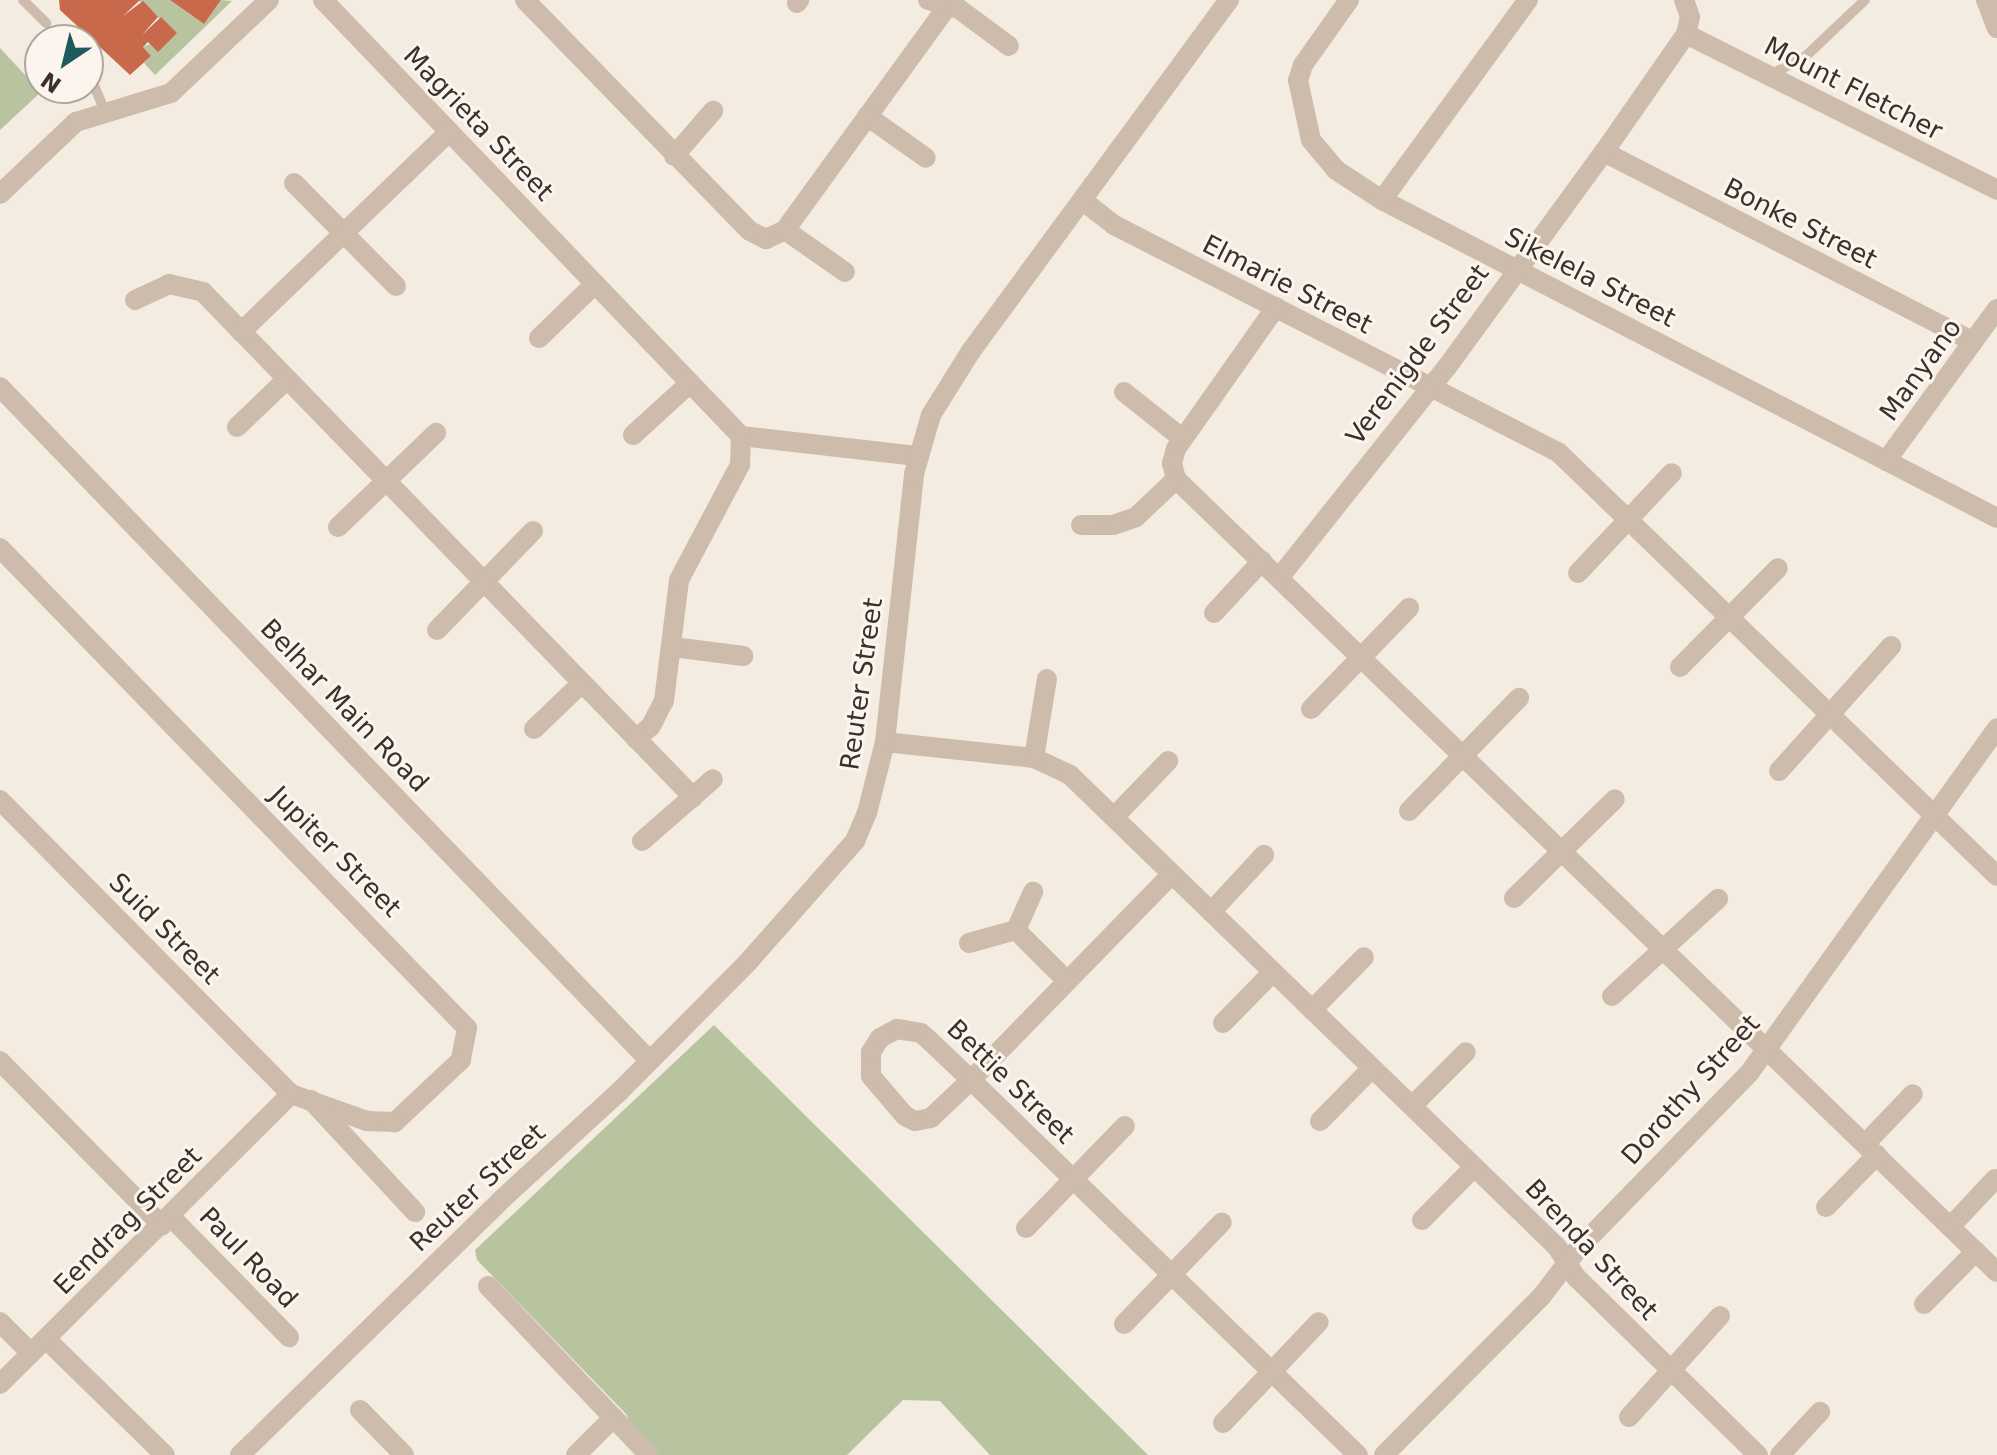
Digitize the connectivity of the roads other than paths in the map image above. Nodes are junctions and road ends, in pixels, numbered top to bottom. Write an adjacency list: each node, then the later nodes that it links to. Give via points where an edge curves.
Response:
1 (23, 0): 12 (lane)
2 (269, 0): 19 (street, via 171,93)
3 (323, 0): 21 (street, Magrieta Street)
4 (525, 0): 23 (street)
5 (1229, 0): 28 (street, Reuter Street)
6 (1349, 0): 29 (street, Sikelela Street, via 1303,65 1299,96 1318,152)
7 (1528, 0): 29 (street)
8 (1865, 0): 16 (lane, via 1806,56)
9 (1986, 0): 13 (street)
10 (942, 2): 15 (street); 20 (street)
11 (1690, 3): 14 (street)
12 (46, 23)
13 (1997, 28)
14 (1686, 34): 16 (street, Mount Fletcher); 22 (street, Verenigde Street)
15 (1009, 46)
16 (1769, 76): 26 (street, Mount Fletcher)
17 (102, 104): 19 (lane)
18 (713, 111): 23 (street)
19 (106, 114): 27 (street, via 69,127)
20 (867, 116): 24 (street); 30 (street)
21 (449, 132): 31 (street); 34 (street, Magrieta Street)
22 (1604, 152): 32 (street, Verenigde Street); 41 (street, Bonke Street)
23 (674, 156): 30 (street, via 755,236 774,238)
24 (926, 158)
25 (294, 183): 31 (street)
26 (1997, 190)
27 (0, 194)
28 (1082, 200): 37 (street, Elmarie Street, via 1114,225); 52 (street, Reuter Street, via 949,383)
29 (1382, 200): 32 (street, Sikelela Street)
30 (785, 230): 33 (street)
31 (344, 233): 35 (street); 39 (street)
32 (1515, 269): 44 (street, Verenigde Street); 53 (street, Sikelela Street)
33 (845, 272)
34 (595, 284): 40 (street); 43 (street, Magrieta Street)
35 (396, 286)
36 (135, 300): 39 (street, via 160,285 192,287)
37 (1276, 307): 44 (street, Elmarie Street); 51 (street)
38 (1997, 309): 41 (street, Manyano)
39 (241, 332): 42 (street)
40 (539, 338)
41 (1973, 342): 53 (street, Manyano)
42 (287, 379): 47 (street); 56 (street)
43 (690, 383): 49 (street); 50 (street, Magrieta Street)
44 (1429, 386): 58 (street, Elmarie Street, via 1549,446); 66 (street, Verenigde Street)
45 (0, 387): 118 (street, Belhar Main Road)
46 (1124, 392): 51 (street)
47 (237, 427)
48 (436, 433): 56 (street)
49 (633, 435)
50 (741, 436): 52 (street); 73 (street, via 740,465 679,580)
51 (1183, 439): 55 (street, via 1173,456)
52 (917, 456): 85 (street, Reuter Street)
53 (1886, 461): 57 (street, Sikelela Street)
54 (1672, 473): 58 (street)
55 (1176, 479): 59 (street, via 1136,517 1113,525); 63 (street)
56 (385, 481): 60 (street); 67 (street)
57 (1997, 518)
58 (1628, 519): 65 (street); 70 (street, Elmarie Street)
59 (1081, 525)
60 (338, 527)
61 (533, 531): 67 (street)
62 (0, 548): 122 (street, Jupiter Street, via 467,1028 461,1060 395,1122 367,1121)
63 (1262, 561): 66 (street); 69 (street)
64 (1778, 568): 70 (street)
65 (1578, 573)
66 (1279, 578): 75 (street)
67 (484, 581): 71 (street); 78 (street)
68 (1409, 608): 75 (street)
69 (1214, 613)
70 (1729, 617): 76 (street); 81 (street, Elmarie Street)
71 (437, 630)
72 (1891, 646): 81 (street)
73 (673, 647): 74 (street); 84 (street, via 664,701 651,726)
74 (743, 656)
75 (1362, 657): 80 (street); 86 (street)
76 (1680, 667)
77 (1047, 679): 87 (street)
78 (582, 683): 83 (street); 84 (street)
79 (1519, 698): 86 (street)
80 (1311, 709)
81 (1830, 715): 89 (street); 95 (street, Elmarie Street)
82 (1997, 728): 95 (street, Dorothy Street)
83 (534, 729)
84 (636, 739): 91 (street)
85 (885, 742): 87 (street, Brenda Street); 118 (street, Reuter Street, via 855,841 748,962)
86 (1464, 755): 94 (street); 98 (street)
87 (1034, 758): 96 (street, Brenda Street, via 1070,775)
88 (1168, 761): 96 (street)
89 (1779, 771)
90 (713, 779): 91 (street)
91 (693, 797): 97 (street)
92 (1615, 799): 98 (street)
93 (0, 800): 122 (street, Suid Street)
94 (1409, 811)
95 (1935, 816): 101 (street, Elmarie Street); 115 (street, Dorothy Street)
96 (1114, 817): 100 (street, Brenda Street)
97 (642, 841)
98 (1563, 851): 103 (street); 108 (street)
99 (1264, 855): 105 (street)
100 (1172, 874): 105 (street, Brenda Street); 111 (street)
101 (1997, 876)
102 (1033, 892): 106 (street)
103 (1514, 898)
104 (1718, 899): 108 (street)
105 (1211, 912): 110 (street, Brenda Street)
106 (1016, 930): 107 (street); 111 (street)
107 (969, 943)
108 (1664, 948): 112 (street); 115 (street)
109 (1364, 957): 113 (street)
110 (1273, 972): 113 (street, Brenda Street); 114 (street)
111 (1067, 981): 120 (street)
112 (1612, 996)
113 (1312, 1010): 119 (street, Brenda Street)
114 (1223, 1023)
115 (1768, 1048): 126 (street); 138 (street, Dorothy Street)
116 (1466, 1052): 123 (street)
117 (0, 1061): 132 (street, Paul Road)
118 (650, 1061): 158 (street, Reuter Street)
119 (1372, 1068): 123 (street, Brenda Street); 124 (street)
120 (971, 1080): 120 (street, Bettie Street, via 912,1029 889,1031 871,1052 874,1085 915,1121 931,1118); 128 (street, Bettie Street)
121 (1913, 1094): 126 (street)
122 (300, 1095): 131 (street, Suid Street); 132 (street, Eendrag Street)
123 (1412, 1106): 127 (street, Brenda Street)
124 (1320, 1121)
125 (1125, 1126): 128 (street, Bettie Street)
126 (1871, 1149): 130 (street); 135 (street)
127 (1474, 1167): 133 (street); 138 (street, Brenda Street)
128 (1073, 1179): 136 (street, Bettie Street); 140 (street, Bettie Street)
129 (1995, 1179): 135 (street)
130 (1826, 1207)
131 (415, 1212)
132 (166, 1220): 147 (street, Paul Road); 148 (street, Eendrag Street)
133 (1422, 1220)
134 (1222, 1222): 140 (street)
135 (1950, 1227): 137 (street)
136 (1026, 1228)
137 (1976, 1251): 139 (street); 142 (street)
138 (1568, 1264): 149 (street, Brenda Street); 163 (street, Dorothy Street)
139 (1997, 1272)
140 (1172, 1275): 146 (street); 150 (street, Bettie Street)
141 (488, 1286): 155 (street)
142 (1924, 1304)
143 (1720, 1316): 149 (street)
144 (0, 1322): 148 (street)
145 (1319, 1322): 150 (street)
146 (1124, 1324)
147 (289, 1337)
148 (38, 1346): 151 (street, Eendrag Street); 157 (street)
149 (1671, 1370): 154 (street); 164 (street, Brenda Street)
150 (1272, 1372): 156 (street); 162 (street, Bettie Street)
151 (0, 1384)
152 (360, 1410): 159 (street)
153 (1820, 1412): 165 (street)
154 (1629, 1417)
155 (613, 1418): 160 (street); 161 (street)
156 (1223, 1423)
157 (165, 1455)
158 (240, 1455)
159 (404, 1455)
160 (576, 1455)
161 (649, 1455)
162 (1358, 1455)
163 (1384, 1455)
164 (1758, 1455)
165 (1780, 1455)

